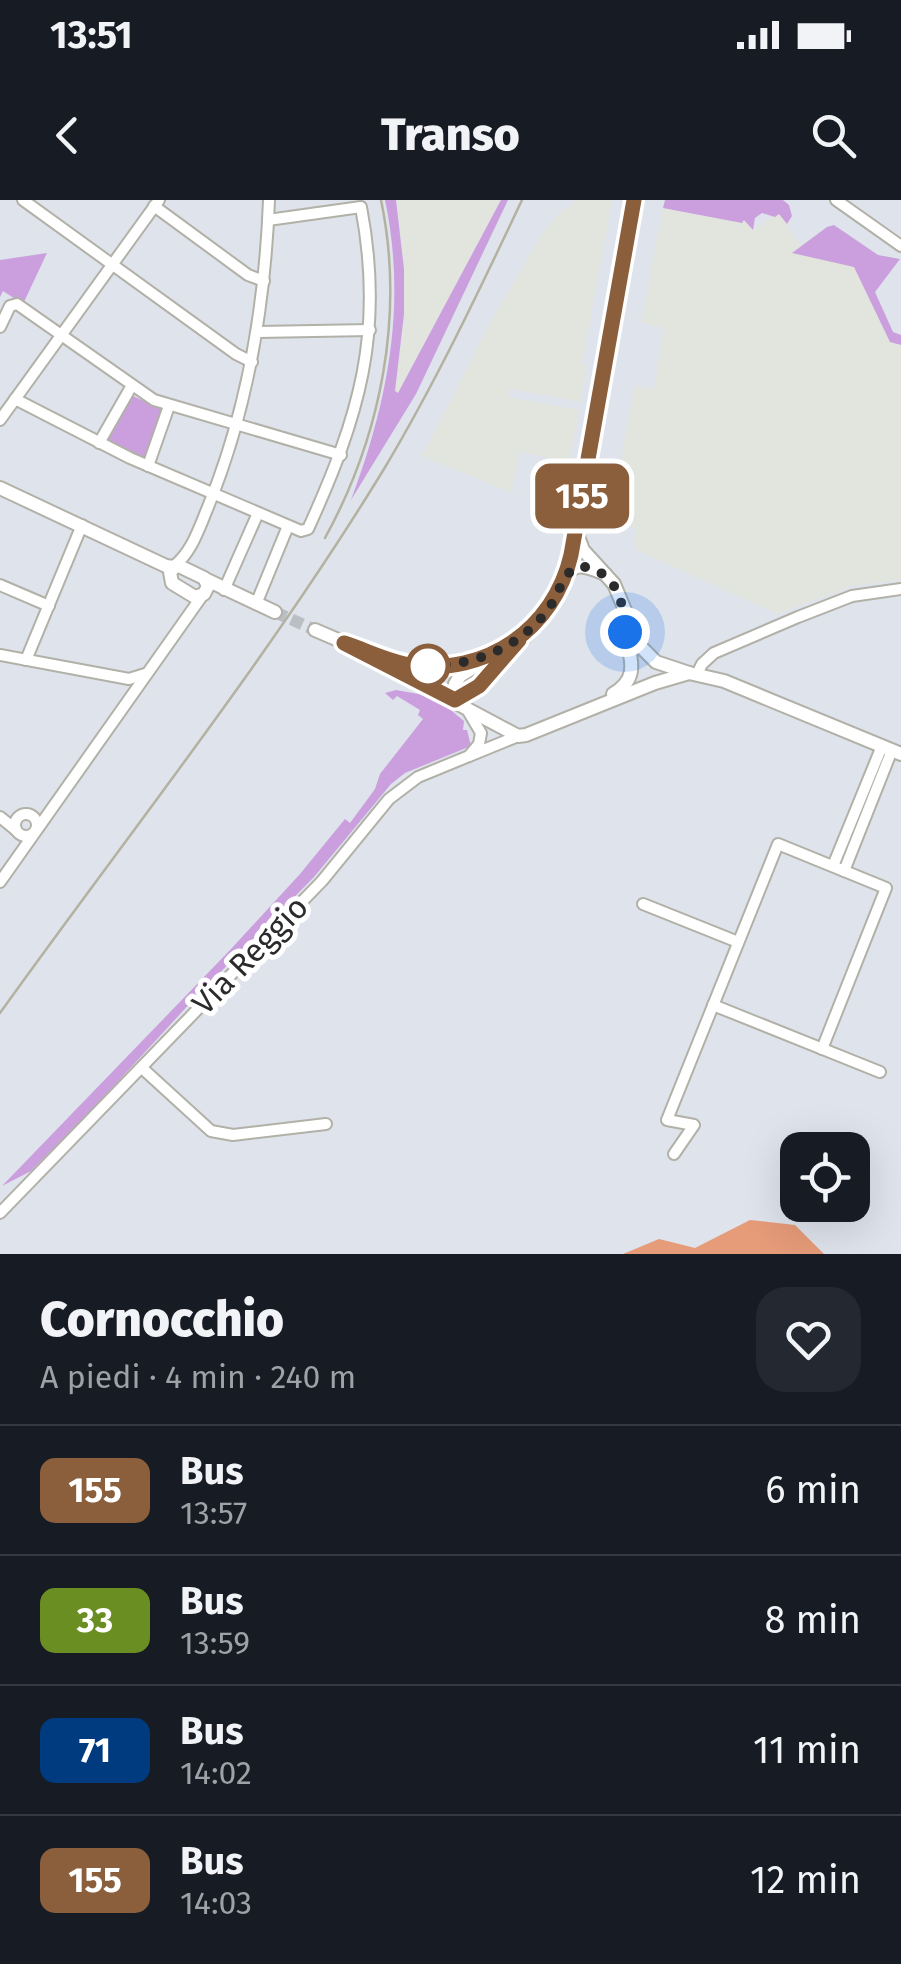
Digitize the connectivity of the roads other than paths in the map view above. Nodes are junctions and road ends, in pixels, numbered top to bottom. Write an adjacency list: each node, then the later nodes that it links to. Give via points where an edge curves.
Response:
1 (23, 200): 8 (street)
2 (269, 200): 6 (street)
3 (634, 200): 28 (street)
4 (836, 200): 7 (street)
5 (157, 203): 8 (street); 9 (street)
6 (268, 220): 9 (street); 11 (street, via 362,206)
7 (901, 246)
8 (112, 264): 13 (street); 14 (street)
9 (264, 281): 12 (street)
10 (0, 327): 13 (street, via 13,304)
11 (370, 330): 12 (street); 21 (street)
12 (258, 332): 14 (street)
13 (61, 336): 15 (street); 16 (street)
14 (252, 362): 19 (street)
15 (131, 387): 17 (street); 20 (street)
16 (15, 399): 18 (street); 20 (street)
17 (169, 406): 19 (street); 22 (street)
18 (0, 420)
19 (236, 425): 21 (street); 24 (street)
20 (100, 443): 22 (street)
21 (341, 455): 27 (street, via 308,529)
22 (148, 466): 24 (street)
23 (0, 488): 26 (street)
24 (213, 494): 25 (street); 29 (street)
25 (258, 513): 27 (street); 37 (street)
26 (82, 526): 30 (street); 40 (street)
27 (288, 526): 39 (street)
28 (576, 526): 32 (street, via 578,540); 33 (street)
29 (189, 550): 30 (street); 31 (street)
30 (174, 567): 31 (street); 38 (street, via 170,580)
31 (190, 571): 34 (street)
32 (607, 575): 33 (street, via 582,566); 43 (street)
33 (566, 576): 45 (street, via 542,618)
34 (204, 578): 37 (street); 38 (street, via 208,586)
35 (0, 585): 40 (street)
36 (901, 589): 51 (street, via 858,595 798,616 714,653)
37 (224, 590): 38 (street); 39 (street)
38 (195, 594): 41 (street); 50 (street)
39 (256, 604): 42 (street)
40 (49, 606): 49 (street)
41 (180, 612)
42 (275, 612)
43 (624, 613): 51 (street, via 648,655); 55 (street, via 632,676)
44 (315, 630): 46 (street)
45 (520, 639): 47 (street); 54 (street)
46 (344, 643): 47 (street, via 421,666); 54 (street)
47 (491, 654): 54 (street, via 458,677)
48 (0, 655): 49 (street)
49 (26, 660): 52 (street)
50 (146, 672): 52 (street); 53 (street)
51 (694, 674): 55 (street); 57 (street)
52 (129, 679): 53 (street)
53 (133, 691): 59 (street)
54 (460, 703): 56 (street); 58 (street, via 481,735)
55 (591, 709): 56 (street)
56 (518, 736): 58 (street, Via Reggio)
57 (892, 750): 65 (street)
58 (468, 756): 71 (street, Via Reggio, via 388,799 320,884)
59 (56, 803): 60 (street); 63 (street)
60 (26, 814): 61 (street); 62 (street, via 16,820); 63 (street, via 37,823)
61 (0, 816): 62 (street)
62 (16, 832): 63 (street); 64 (street)
63 (35, 832): 64 (street)
64 (19, 855): 66 (street)
65 (838, 868): 68 (street, via 778,844); 70 (street, via 886,888)
66 (0, 882)
67 (643, 904): 68 (street)
68 (738, 942): 69 (street)
69 (713, 1005): 70 (street); 74 (street, via 668,1120 694,1126)
70 (822, 1049): 72 (street)
71 (142, 1068): 73 (street, via 211,1131 234,1135); 75 (street, Via Reggio)
72 (880, 1072)
73 (326, 1124)
74 (674, 1154)
75 (0, 1213)

